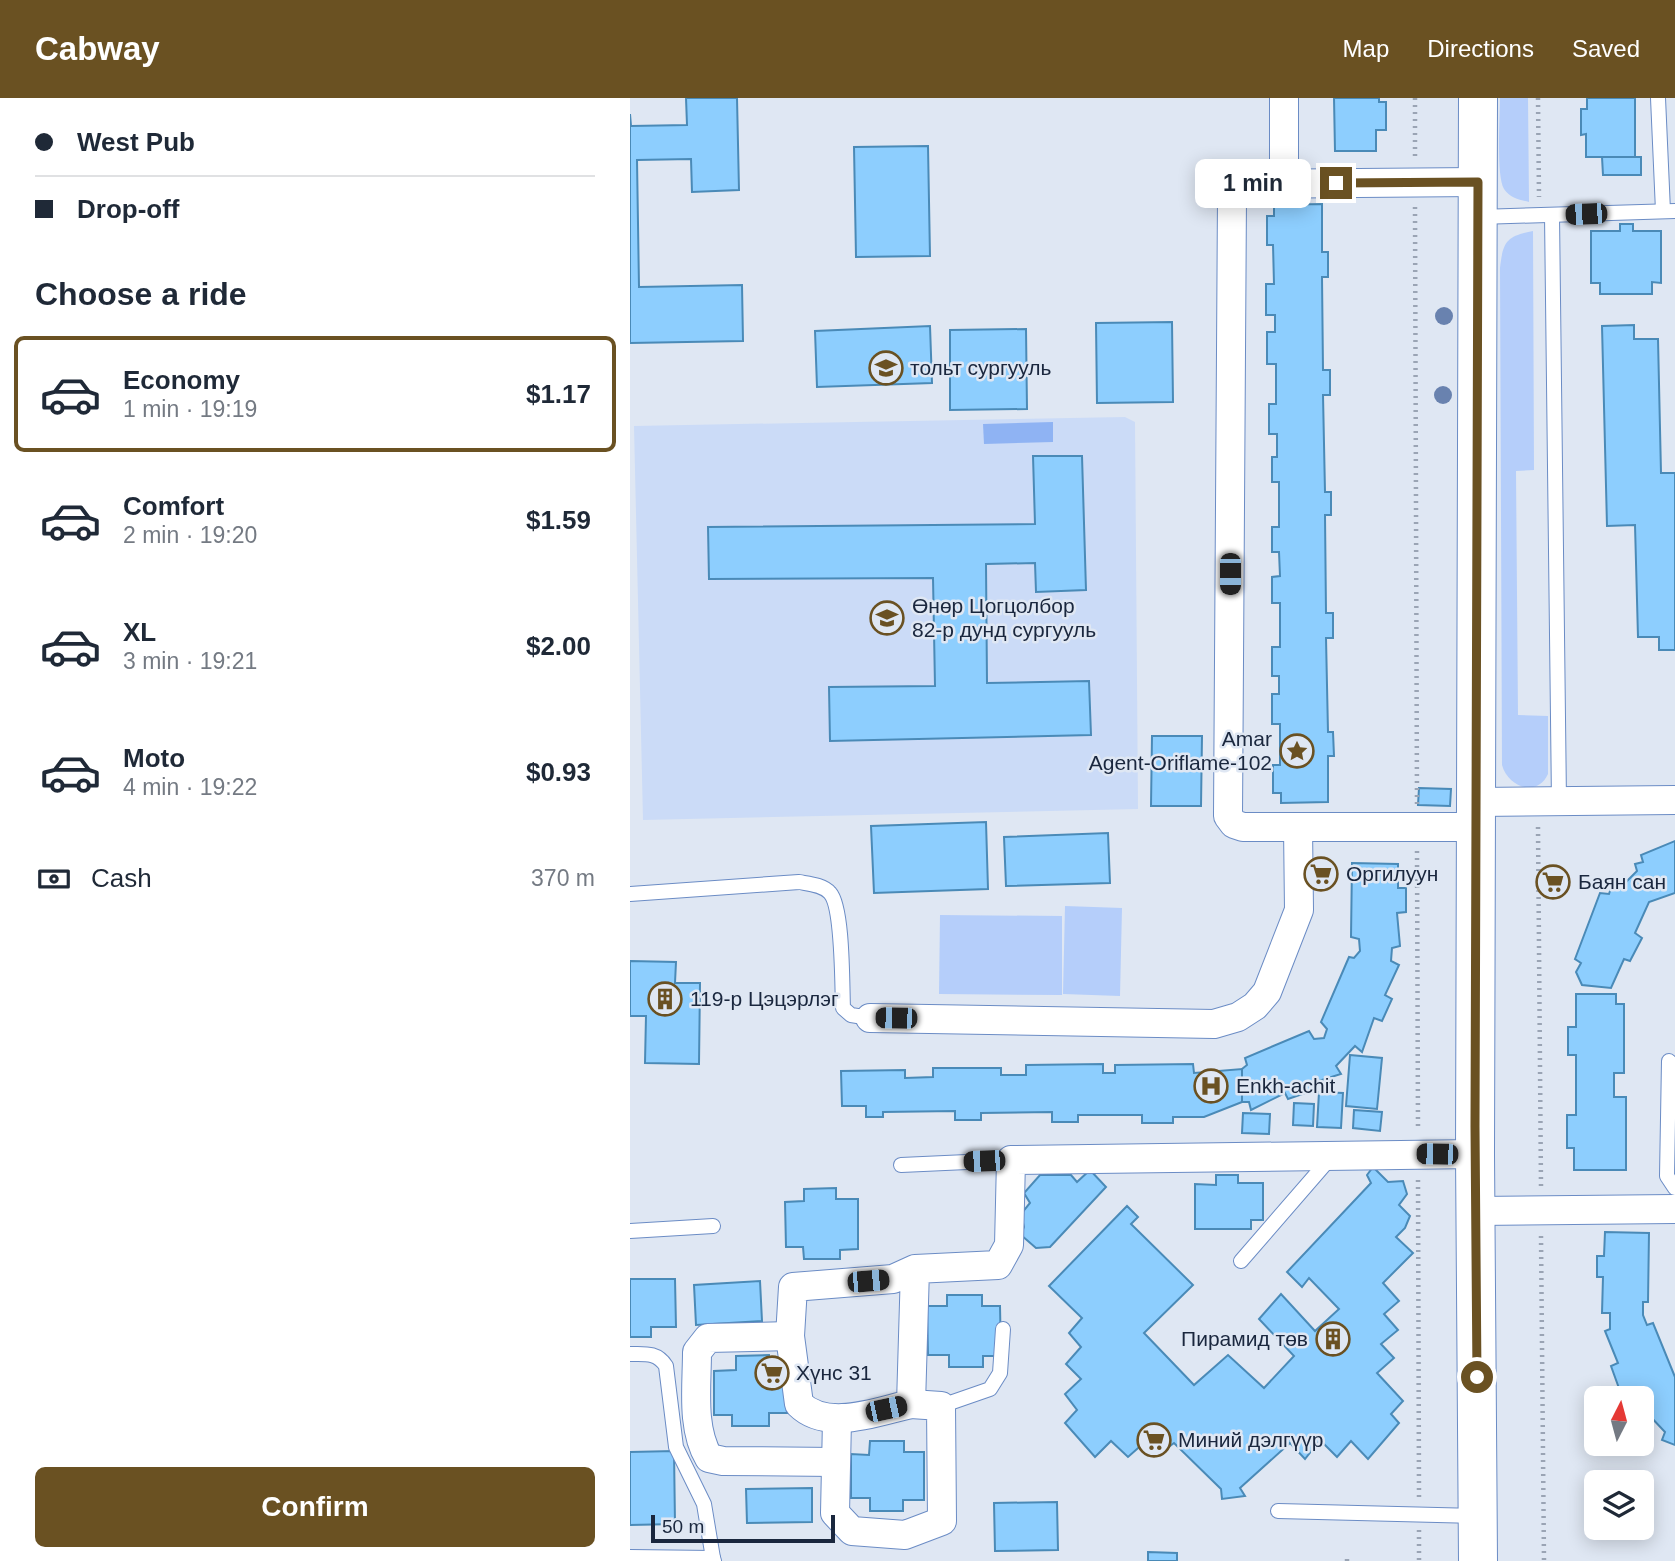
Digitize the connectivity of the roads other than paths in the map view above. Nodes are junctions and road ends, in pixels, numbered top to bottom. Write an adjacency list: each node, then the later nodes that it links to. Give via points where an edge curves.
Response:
1 (1284, 98): 4 (street)
2 (1478, 98): 5 (street)
3 (1658, 98): 6 (lane)
4 (1284, 183): 5 (street); 11 (street, via 1243,184 1232,196 1228,816 1243,827)
5 (1478, 200): 7 (lane); 10 (street)
6 (1669, 211): 7 (lane)
7 (1546, 215): 9 (lane)
8 (1675, 800): 9 (street)
9 (1548, 802): 10 (street)
10 (1477, 814): 11 (street); 15 (street)
11 (1298, 827): 13 (street, via 1299,910 1266,992 1238,1017 1214,1024)
12 (630, 894): 13 (lane, via 799,882 821,887 831,894 838,909 843,1007 851,1015)
13 (870, 1018)
14 (1669, 1061): 19 (lane, via 1667,1176)
15 (1475, 1154): 16 (street); 21 (street)
16 (1333, 1155): 17 (street); 24 (lane)
17 (1011, 1160): 18 (lane); 25 (street, via 1009,1245 998,1265)
18 (901, 1165)
19 (1675, 1188)
20 (1675, 1209): 21 (street)
21 (1476, 1211): 34 (street)
22 (713, 1226): 23 (lane)
23 (630, 1231)
24 (1241, 1261)
25 (915, 1269): 27 (street, via 893,1279 793,1287); 29 (street)
26 (1003, 1329): 30 (lane, via 1000,1373 990,1389)
27 (790, 1336): 31 (street, via 799,1404); 32 (street, via 708,1338 702,1343 697,1352 702,1447 709,1458 723,1461)
28 (630, 1354): 36 (lane, via 650,1354 666,1366 676,1447 704,1504)
29 (911, 1404): 30 (street); 31 (street)
30 (942, 1406): 32 (street, via 942,1521 905,1535 852,1531 835,1513)
31 (837, 1420): 32 (street)
32 (835, 1462)
33 (1279, 1511): 34 (lane)
34 (1478, 1516): 37 (street)
35 (630, 1557): 36 (lane)
36 (714, 1560)
37 (1478, 1561)

